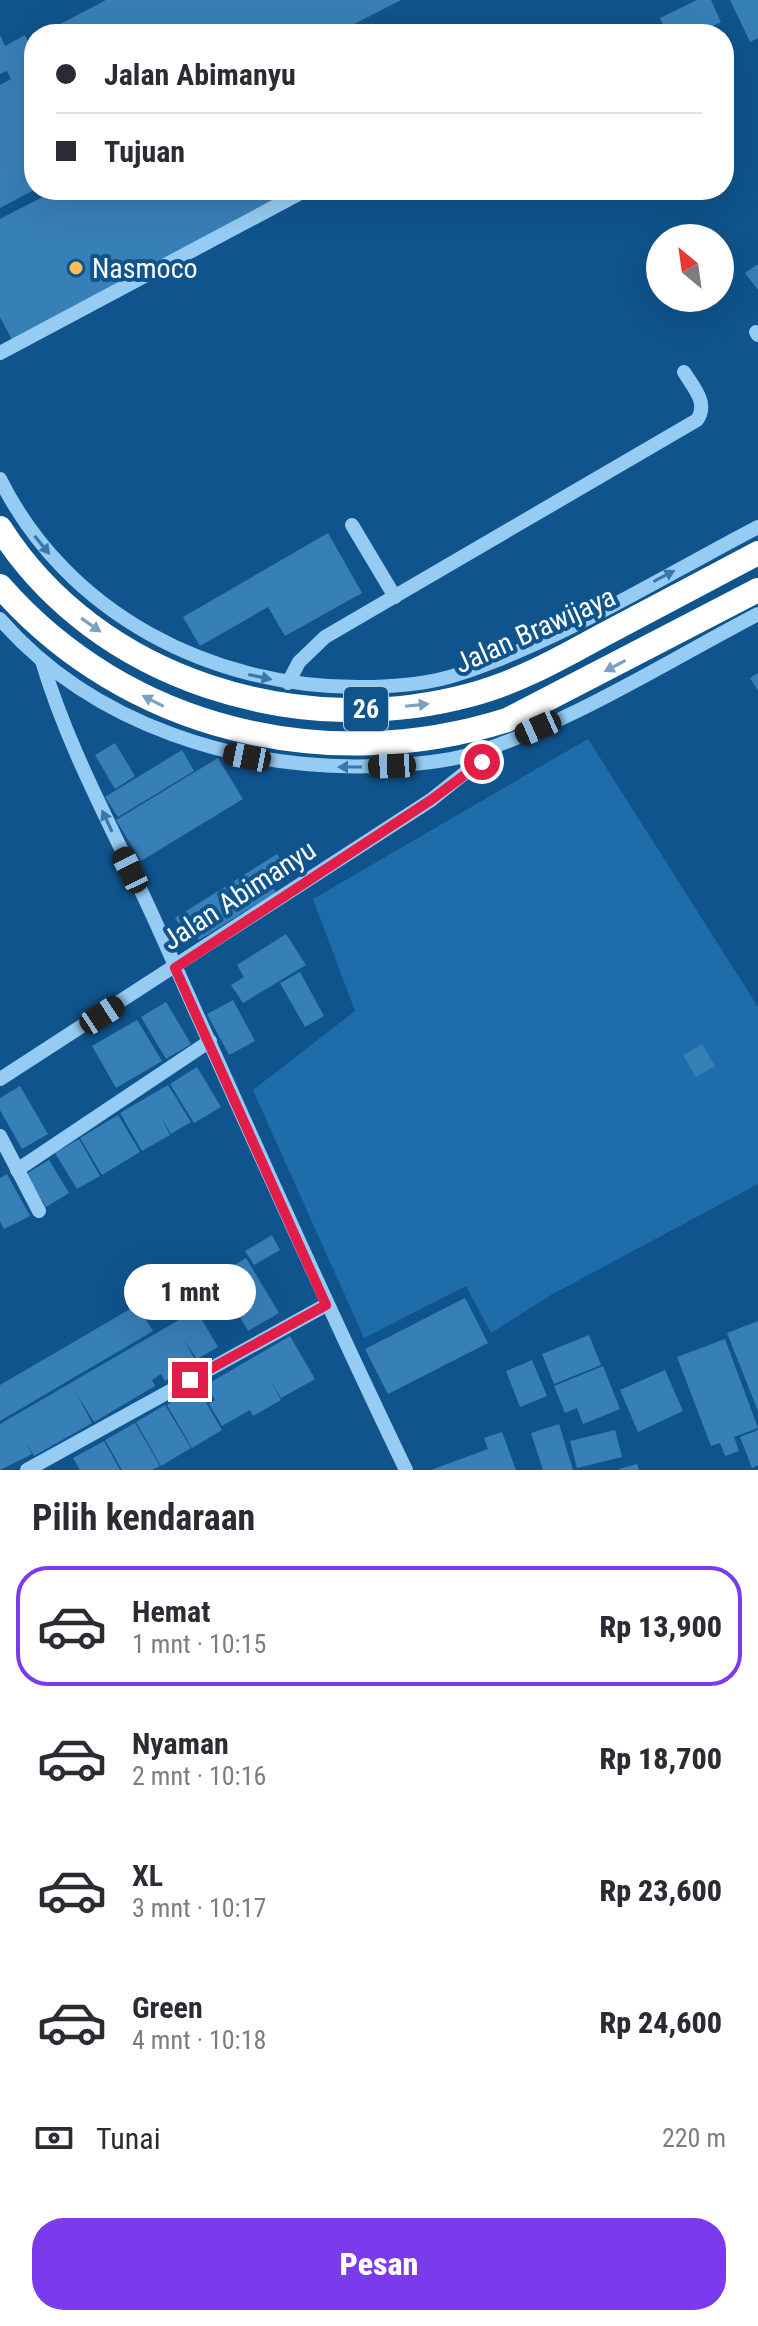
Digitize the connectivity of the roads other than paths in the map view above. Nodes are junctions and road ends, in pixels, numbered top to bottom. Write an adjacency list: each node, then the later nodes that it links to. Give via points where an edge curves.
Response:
1 (287, 200): 2 (street)
2 (0, 353)
3 (684, 372): 11 (street, via 701,399 697,420)
4 (0, 479): 15 (street, one-way to 15, via 41,545 113,612 213,665)
5 (352, 525): 11 (street)
6 (758, 527): 15 (street, one-way to 6, via 377,687 457,675 530,646)
7 (0, 528): 8 (highway, Jalan Brawijaya / 26, one-way to 8, via 58,600 120,645 232,696 316,708 383,709 472,695 560,658)
8 (758, 553)
9 (0, 586): 10 (highway, 26, one-way to 9, via 507,720 467,733 384,745 282,740 188,716 83,662 26,616)
10 (758, 590)
11 (395, 597): 15 (street, via 325,637 299,662)
12 (758, 614): 16 (street)
13 (0, 619): 14 (street)
14 (42, 661): 16 (street, one-way to 14, via 465,756 392,766 264,761 196,744 150,725); 17 (street, one-way to 14, via 78,757)
15 (288, 683)
16 (500, 745): 17 (street, Jalan Abimanyu, via 450,786)
17 (175, 968): 18 (street); 19 (street, Jalan Abimanyu)
18 (210, 1041): 21 (street); 23 (street)
19 (0, 1079)
20 (0, 1136): 21 (street)
21 (17, 1170): 22 (street)
22 (39, 1211)
23 (326, 1305): 24 (street); 25 (street)
24 (27, 1470)
25 (406, 1470)

